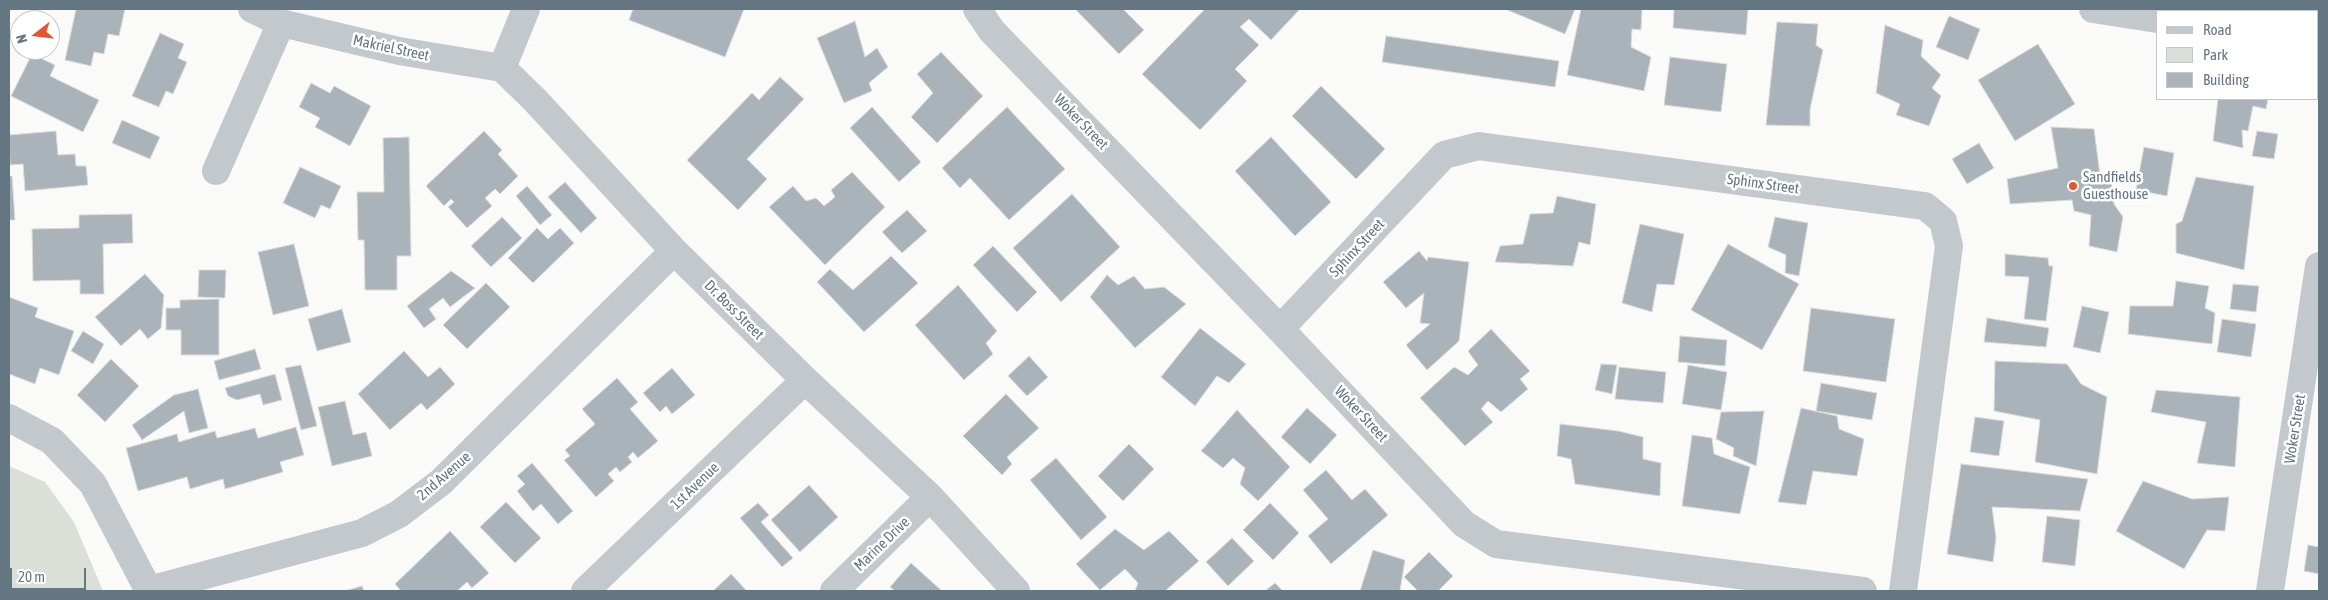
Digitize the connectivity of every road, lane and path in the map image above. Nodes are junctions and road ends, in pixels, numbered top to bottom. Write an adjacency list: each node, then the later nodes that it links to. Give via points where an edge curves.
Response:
1 (252, 9): 6 (street, Makriel Street)
2 (526, 9): 7 (street)
3 (977, 9): 11 (street, Woker Street, via 992,31)
4 (2093, 9): 5 (street)
5 (2156, 19)
6 (281, 23): 7 (street, Makriel Street, via 399,52); 8 (street)
7 (502, 68): 9 (street, Dr. Boss Street)
8 (216, 172)
9 (674, 251): 12 (street, Dr. Boss Street); 15 (street, 2nd Avenue, via 441,482 399,514 362,532)
10 (2319, 266): 21 (street, Woker Street)
11 (1280, 329): 19 (street, Woker Street, via 1464,524 1496,544); 20 (street, Sphinx Street, via 1444,155 1479,146 1925,206 1943,221 1949,246)
12 (805, 380): 14 (street, Dr. Boss Street); 16 (street, 1st Avenue)
13 (9, 418): 15 (street, via 52,441 94,484)
14 (930, 497): 17 (street, Marine Drive); 18 (street, Dr. Boss Street)
15 (149, 590)
16 (585, 591)
17 (834, 591)
18 (1016, 591)
19 (1863, 591)
20 (1903, 591)
21 (2270, 591)

